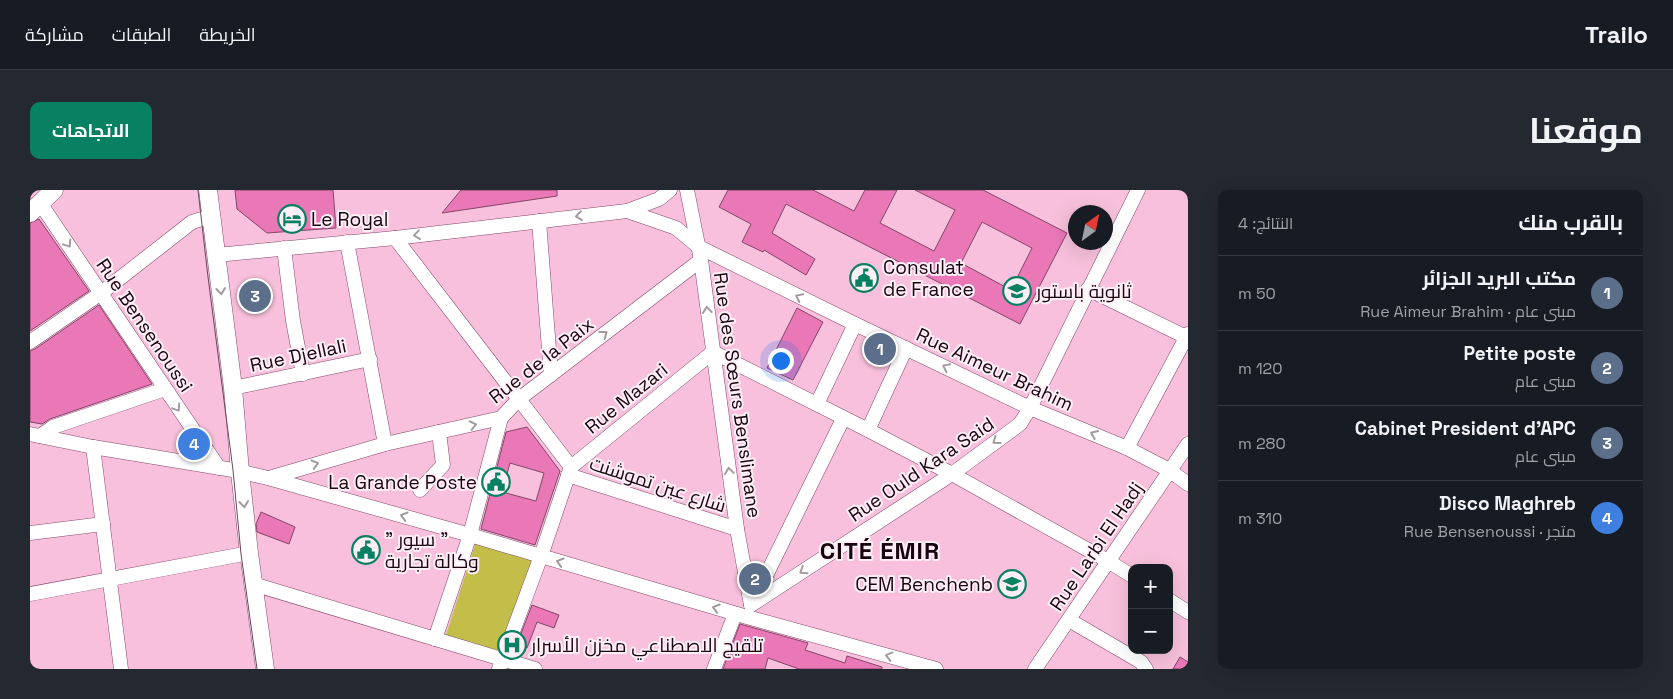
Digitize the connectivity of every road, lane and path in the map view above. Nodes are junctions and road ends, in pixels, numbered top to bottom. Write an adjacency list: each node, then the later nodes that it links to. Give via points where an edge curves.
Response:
1 (54, 190): 6 (main road)
2 (208, 190): 8 (main road)
3 (670, 190): 7 (street, via 659,199)
4 (687, 190): 13 (street, Rue des Sœurs Benslimane)
5 (1138, 190): 15 (street, Rue Ould Kara Said)
6 (35, 208): 16 (street, Rue Bensenoussi, one-way to 16)
7 (627, 211): 9 (street, one-way to 9); 13 (street, Rue Aimeur Brahim, via 676,228)
8 (212, 216): 14 (main road); 16 (street, via 192,222)
9 (539, 221): 10 (street, one-way to 10); 24 (street)
10 (395, 238): 11 (street); 27 (street)
11 (347, 242): 12 (street); 22 (street)
12 (284, 248): 14 (street); 23 (street)
13 (700, 254): 17 (street, Rue Aimeur Brahim, one-way to 13); 21 (street, Rue des Sœurs Benslimane, one-way to 13); 24 (street, Rue de la Paix, one-way to 13)
14 (216, 255): 25 (main road, one-way to 25)
15 (1088, 289): 18 (street); 29 (street, Rue Ould Kara Said)
16 (101, 293): 19 (street); 26 (street, Rue Bensenoussi)
17 (855, 324): 20 (street, Rue Aimeur Brahim); 28 (street)
18 (1187, 336): 38 (street)
19 (30, 342)
20 (906, 348): 29 (street, Rue Aimeur Brahim, one-way to 20); 32 (street)
21 (713, 352): 28 (street); 41 (street, Rue Mazari); 48 (street, Rue des Sœurs Benslimane, one-way to 21)
22 (370, 359): 23 (street, Rue Djellali); 35 (street)
23 (303, 374): 25 (street, Rue Djellali)
24 (551, 375): 27 (street, Rue de la Paix)
25 (233, 388): 42 (main road)
26 (165, 389): 34 (street); 39 (street, Rue Bensenoussi, one-way to 39)
27 (519, 399): 30 (street, Rue de la Paix); 41 (street)
28 (817, 404): 31 (street)
29 (1030, 408): 38 (street, Rue Aimeur Brahim, one-way to 29); 43 (street, Rue Ould Kara Said, one-way to 43, via 1020,424)
30 (501, 418): 33 (street, Rue de la Paix, one-way to 30); 50 (street)
31 (843, 419): 32 (street); 59 (street)
32 (868, 430): 43 (street)
33 (439, 432): 35 (street, Rue de la Paix); 46 (street, via 444,466)
34 (35, 435): 37 (street)
35 (385, 444): 44 (street, Rue de la Paix, one-way to 35)
36 (1188, 444): 40 (street, Rue Larbi El Hadj)
37 (93, 447): 39 (street); 47 (street)
38 (1127, 448): 40 (street, Rue Aimeur Brahim)
39 (218, 468): 42 (street)
40 (1169, 470): 45 (street, Rue Aimeur Brahim); 53 (street, Rue Larbi El Hadj)
41 (569, 471): 48 (street, شارع عين تموشنت); 52 (street)
42 (240, 472): 44 (street); 51 (main road, one-way to 51)
43 (952, 474): 53 (street); 59 (street, Rue Ould Kara Said, one-way to 59)
44 (268, 478): 50 (street, one-way to 44)
45 (1188, 484)
46 (420, 490)
47 (103, 524): 49 (street); 55 (street)
48 (737, 529): 59 (street, Rue des Sœurs Benslimane)
49 (30, 533)
50 (470, 535): 52 (street); 62 (street)
51 (249, 554): 55 (street); 56 (main road)
52 (541, 556): 59 (street, one-way to 52); 63 (street)
53 (1108, 561): 54 (street); 61 (street, Rue Larbi El Hadj)
54 (1128, 574)
55 (110, 579): 57 (street); 65 (street)
56 (253, 584): 62 (street); 66 (main road)
57 (30, 594)
58 (1173, 603): 60 (street)
59 (744, 612): 68 (street); 69 (street, one-way to 59)
60 (1188, 612)
61 (1069, 620): 64 (street); 70 (street, Rue Larbi El Hadj)
62 (435, 639): 63 (street)
63 (501, 664): 67 (street)
64 (1144, 665)
65 (121, 669)
66 (265, 669)
67 (535, 669)
68 (714, 669)
69 (936, 669)
70 (1035, 669)

